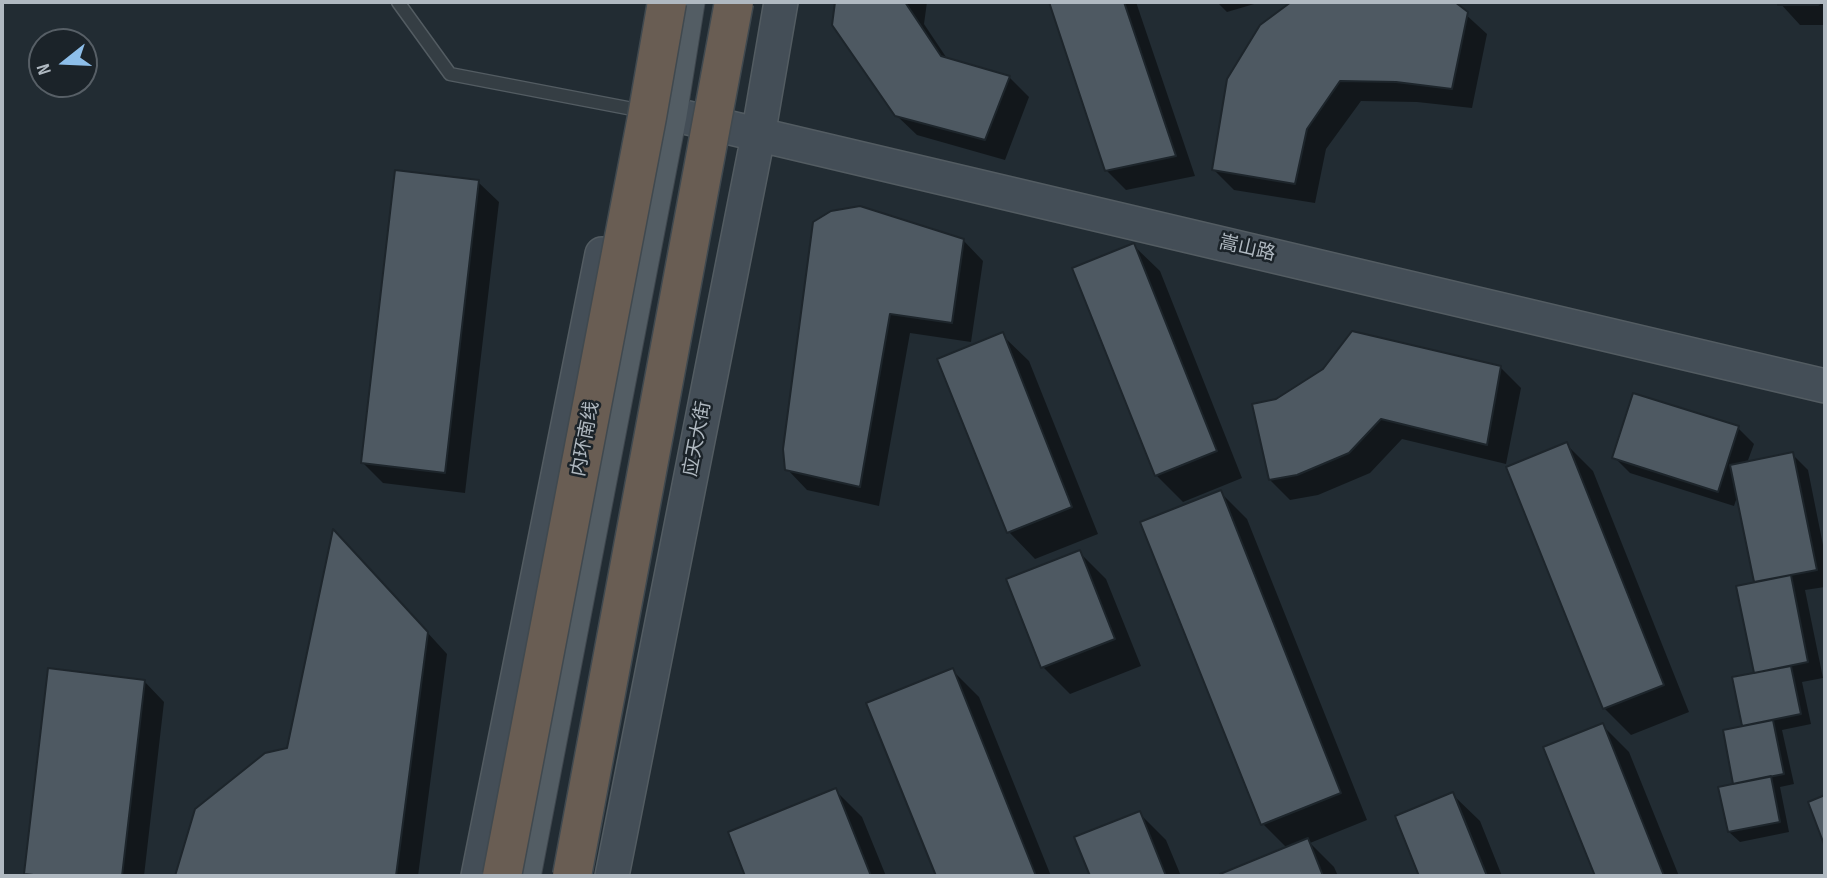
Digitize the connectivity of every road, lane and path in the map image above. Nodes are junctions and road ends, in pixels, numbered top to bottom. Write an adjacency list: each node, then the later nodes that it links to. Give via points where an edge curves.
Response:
1 (398, 2): 7 (lane, via 450,74)
2 (667, 2): 11 (highway, 内环南线, bridge)
3 (686, 2): 7 (main road)
4 (704, 2): 7 (main road)
5 (734, 2): 14 (highway, bridge)
6 (781, 2): 8 (street, 应天大街)
7 (676, 116): 8 (street, 嵩山路); 10 (street, via 621,157); 12 (main road); 13 (main road)
8 (758, 136): 9 (street, 嵩山路); 15 (street, 应天大街)
9 (1825, 386)
10 (478, 876)
11 (502, 876)
12 (522, 876)
13 (548, 876)
14 (572, 876)
15 (612, 876)

